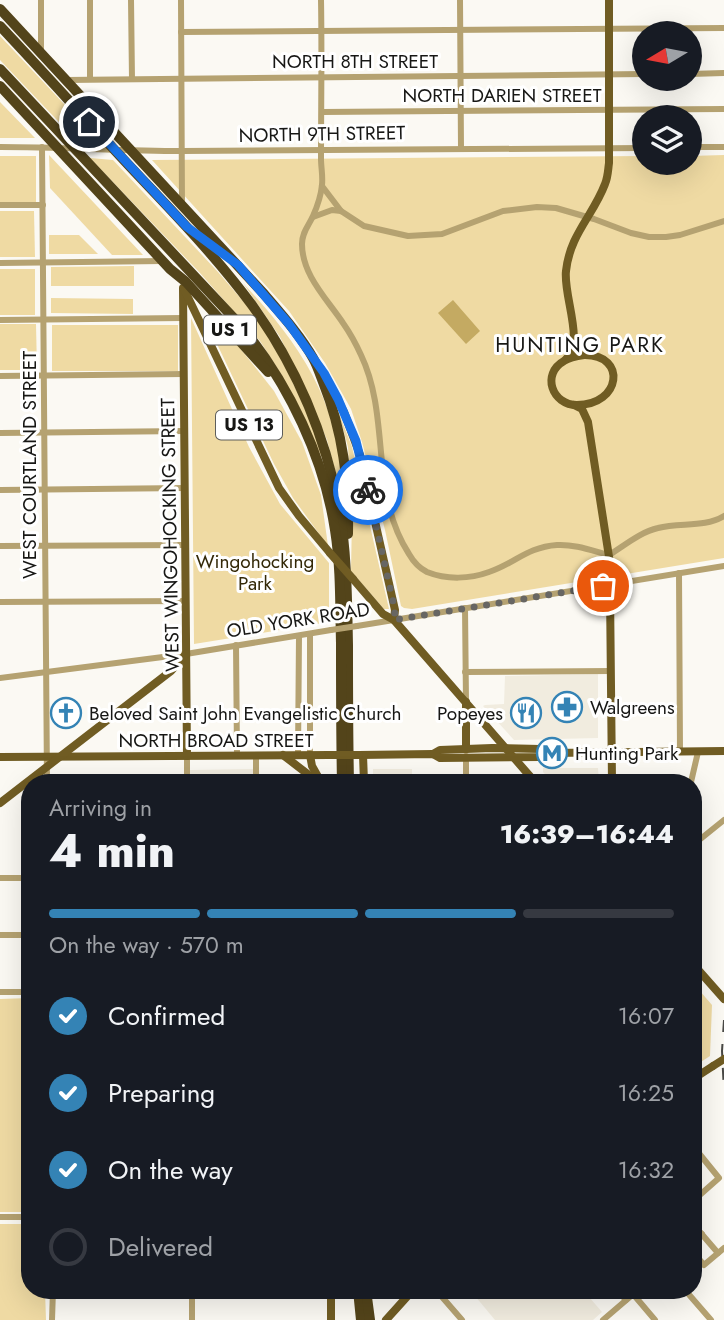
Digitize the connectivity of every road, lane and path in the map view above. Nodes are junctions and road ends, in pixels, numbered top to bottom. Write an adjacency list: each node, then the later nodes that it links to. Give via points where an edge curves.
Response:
1 (41, 0): 15 (street)
2 (90, 0): 24 (street)
3 (131, 0): 25 (street)
4 (181, 0): 14 (street)
5 (321, 0): 13 (street)
6 (460, 0): 12 (street)
7 (609, 0): 11 (main road)
8 (0, 9): 15 (highway, US 1)
9 (0, 26): 41 (highway, US 1)
10 (724, 28): 11 (street)
11 (609, 29): 12 (street); 18 (main road)
12 (460, 30): 13 (street); 22 (street)
13 (321, 31): 14 (street); 21 (street)
14 (181, 32): 23 (street)
15 (41, 53): 26 (highway, US 1)
16 (0, 69): 37 (highway, US 1)
17 (724, 73): 20 (street)
18 (610, 74): 19 (street, NORTH 8TH STREET); 22 (street, NORTH 8TH STREET); 29 (main road)
19 (632, 74)
20 (702, 74)
21 (322, 76): 22 (street, NORTH 8TH STREET); 23 (street, NORTH 8TH STREET); 31 (street)
22 (460, 76): 30 (street)
23 (181, 78): 25 (street, NORTH 8TH STREET); 44 (street)
24 (90, 79): 25 (street, NORTH 8TH STREET); 26 (street, NORTH 8TH STREET)
25 (132, 79)
26 (66, 80): 43 (highway, US 1)
27 (0, 86): 34 (highway, US 1)
28 (724, 109): 29 (street, NORTH DARIEN STREET)
29 (610, 110): 30 (street, NORTH DARIEN STREET); 39 (main road)
30 (460, 111): 31 (street, NORTH DARIEN STREET); 38 (street)
31 (322, 112): 42 (street)
32 (0, 147): 33 (street, NORTH 9TH STREET)
33 (42, 147): 34 (street, NORTH 9TH STREET); 47 (street, WEST COURTLAND STREET)
34 (57, 147): 37 (street, NORTH 9TH STREET); 56 (highway, US 1)
35 (702, 147): 36 (street)
36 (724, 147)
37 (74, 148): 41 (street, NORTH 9TH STREET); 69 (highway, US 1, via 230,313 256,344)
38 (461, 148): 39 (street, NORTH 9TH STREET); 42 (street, NORTH 9TH STREET)
39 (610, 148): 40 (street, NORTH 9TH STREET); 51 (main road, via 606,180)
40 (632, 148)
41 (115, 150): 43 (street, NORTH 9TH STREET); 53 (highway, US 1)
42 (322, 150): 44 (street, NORTH 9TH STREET); 45 (street)
43 (132, 151): 44 (street, NORTH 9TH STREET); 48 (highway, US 1)
44 (182, 151): 48 (street)
45 (322, 186): 49 (street); 50 (street)
46 (0, 205): 47 (street)
47 (43, 205): 55 (street, WEST COURTLAND STREET)
48 (182, 205): 57 (highway, US 1)
49 (341, 211): 50 (street); 51 (street, via 364,226 408,236 442,234 522,208 556,208)
50 (313, 217): 83 (street, via 301,242 304,256 310,274 365,362 377,414 387,503 400,541 414,562 426,571 467,578 491,572 533,550 558,545)
51 (587, 217): 52 (street, via 631,233 666,237); 62 (main road, via 573,240 565,280)
52 (724, 221)
53 (187, 227): 57 (highway); 85 (highway, US 1, via 253,307 304,395 331,471)
54 (0, 263): 55 (street)
55 (43, 263): 56 (street); 60 (street, WEST COURTLAND STREET)
56 (166, 265): 58 (main road, US 13); 69 (highway, US 1)
57 (238, 265): 64 (highway, US 1)
58 (183, 288): 59 (main road, WEST WINGOHOCKING STREET); 92 (main road, US 13, bridge, via 279,488 383,614)
59 (183, 318): 60 (street); 66 (main road, WEST WINGOHOCKING STREET)
60 (44, 319): 61 (street); 68 (street, WEST COURTLAND STREET)
61 (0, 320)
62 (574, 340): 63 (main road); 65 (main road)
63 (590, 355): 65 (main road); 70 (main road, via 606,362 614,379)
64 (314, 358): 85 (highway, US 1, via 345,457); 92 (main road, via 358,448)
65 (566, 359): 71 (main road, via 555,368 550,384 556,396)
66 (184, 374): 68 (street); 73 (main road, WEST WINGOHOCKING STREET)
67 (0, 376): 68 (street)
68 (44, 376): 75 (street, WEST COURTLAND STREET)
69 (286, 394): 128 (highway, US 1, via 318,461 335,530)
70 (596, 401): 71 (main road); 72 (main road)
71 (575, 405): 72 (main road)
72 (588, 422): 83 (main road)
73 (184, 431): 75 (street); 76 (main road, WEST WINGOHOCKING STREET)
74 (0, 433): 75 (street)
75 (45, 433): 78 (street, WEST COURTLAND STREET)
76 (185, 488): 78 (street); 80 (main road, WEST WINGOHOCKING STREET)
77 (0, 490): 78 (street)
78 (45, 490): 82 (street, WEST COURTLAND STREET)
79 (724, 516): 83 (street, via 703,524 651,530)
80 (185, 545): 82 (street); 88 (main road, WEST WINGOHOCKING STREET)
81 (0, 546): 82 (street)
82 (46, 546): 90 (street, WEST COURTLAND STREET)
83 (609, 555): 87 (main road)
84 (724, 566): 86 (street, OLD YORK ROAD)
85 (346, 570): 129 (highway, US 1)
86 (679, 573): 87 (street, OLD YORK ROAD); 107 (street)
87 (611, 584): 91 (street, OLD YORK ROAD); 97 (main road)
88 (186, 601): 90 (street); 96 (main road, WEST WINGOHOCKING STREET)
89 (0, 602): 90 (street)
90 (46, 602): 98 (street, WEST COURTLAND STREET)
91 (465, 608): 92 (street, OLD YORK ROAD); 99 (street)
92 (394, 620): 93 (street, OLD YORK ROAD, bridge); 101 (main road, US 13)
93 (310, 634): 94 (street, OLD YORK ROAD); 103 (street)
94 (299, 636): 95 (street, OLD YORK ROAD); 102 (street)
95 (236, 645): 96 (street, OLD YORK ROAD); 111 (street)
96 (186, 654): 98 (street, OLD YORK ROAD); 117 (main road, WEST WINGOHOCKING STREET); 119 (main road, via 171,671)
97 (611, 671): 99 (street); 106 (main road)
98 (46, 672): 100 (street, OLD YORK ROAD); 121 (street, WEST COURTLAND STREET)
99 (466, 672): 101 (street)
100 (0, 678)
101 (466, 702): 104 (main road, US 13); 109 (main road)
102 (299, 725): 103 (street); 114 (street)
103 (310, 743): 115 (street)
104 (506, 748): 109 (main road, NORTH BROAD STREET); 110 (main road, NORTH BROAD STREET); 120 (main road, US 13)
105 (724, 751): 108 (main road, NORTH BROAD STREET)
106 (611, 752): 107 (main road, NORTH BROAD STREET); 110 (main road, NORTH BROAD STREET); 133 (main road)
107 (680, 752): 108 (main road, NORTH BROAD STREET)
108 (698, 752): 134 (street)
109 (466, 753): 116 (main road, NORTH BROAD STREET); 120 (main road, NORTH BROAD STREET); 131 (street)
110 (550, 753): 120 (main road, NORTH BROAD STREET)
111 (237, 755): 112 (main road, NORTH BROAD STREET); 117 (main road, NORTH BROAD STREET)
112 (256, 755): 113 (main road, NORTH BROAD STREET); 125 (street)
113 (283, 755): 114 (main road, NORTH BROAD STREET); 126 (main road)
114 (298, 755): 115 (main road, NORTH BROAD STREET)
115 (310, 755): 116 (main road, NORTH BROAD STREET, bridge); 127 (main road)
116 (361, 755): 130 (main road)
117 (187, 756): 119 (main road, NORTH BROAD STREET); 124 (street, WEST WINGOHOCKING STREET)
118 (0, 757): 121 (main road)
119 (60, 757): 121 (main road)
120 (514, 758): 132 (main road, US 13)
121 (47, 761): 122 (main road); 123 (street, WEST COURTLAND STREET)
122 (32, 774)
123 (47, 774)
124 (187, 774)
125 (256, 774)
126 (309, 774)
127 (316, 774)
128 (342, 774)
129 (349, 774)
130 (362, 774)
131 (466, 774)
132 (528, 774)
133 (612, 774)
134 (693, 774)
135 (21, 784): 136 (main road)
136 (0, 803)
137 (724, 820): 138 (street)
138 (702, 838)
139 (0, 878): 140 (street)
140 (21, 878)
141 (0, 935): 142 (street)
142 (21, 935)
143 (702, 974): 146 (main road)
144 (0, 992): 145 (street)
145 (21, 992)
146 (724, 999)
147 (724, 1059): 148 (main road, bridge)
148 (702, 1073)
149 (702, 1157): 150 (street, via 719,1178)
150 (702, 1193)
151 (0, 1217): 152 (street)
152 (21, 1217)
153 (702, 1234): 154 (street)
154 (721, 1250): 155 (street)
155 (702, 1263)
156 (53, 1299): 166 (street)
157 (192, 1299): 167 (street)
158 (331, 1299): 168 (main road)
159 (359, 1299): 169 (highway)
160 (367, 1299): 170 (highway)
161 (405, 1299): 171 (main road)
162 (444, 1299): 172 (street)
163 (640, 1299): 174 (street)
164 (693, 1299): 175 (street)
165 (626, 1300): 173 (street)
166 (52, 1320)
167 (192, 1320)
168 (331, 1320)
169 (361, 1320)
170 (370, 1320)
171 (386, 1320)
172 (462, 1320)
173 (604, 1320)
174 (655, 1320)
175 (711, 1320)

